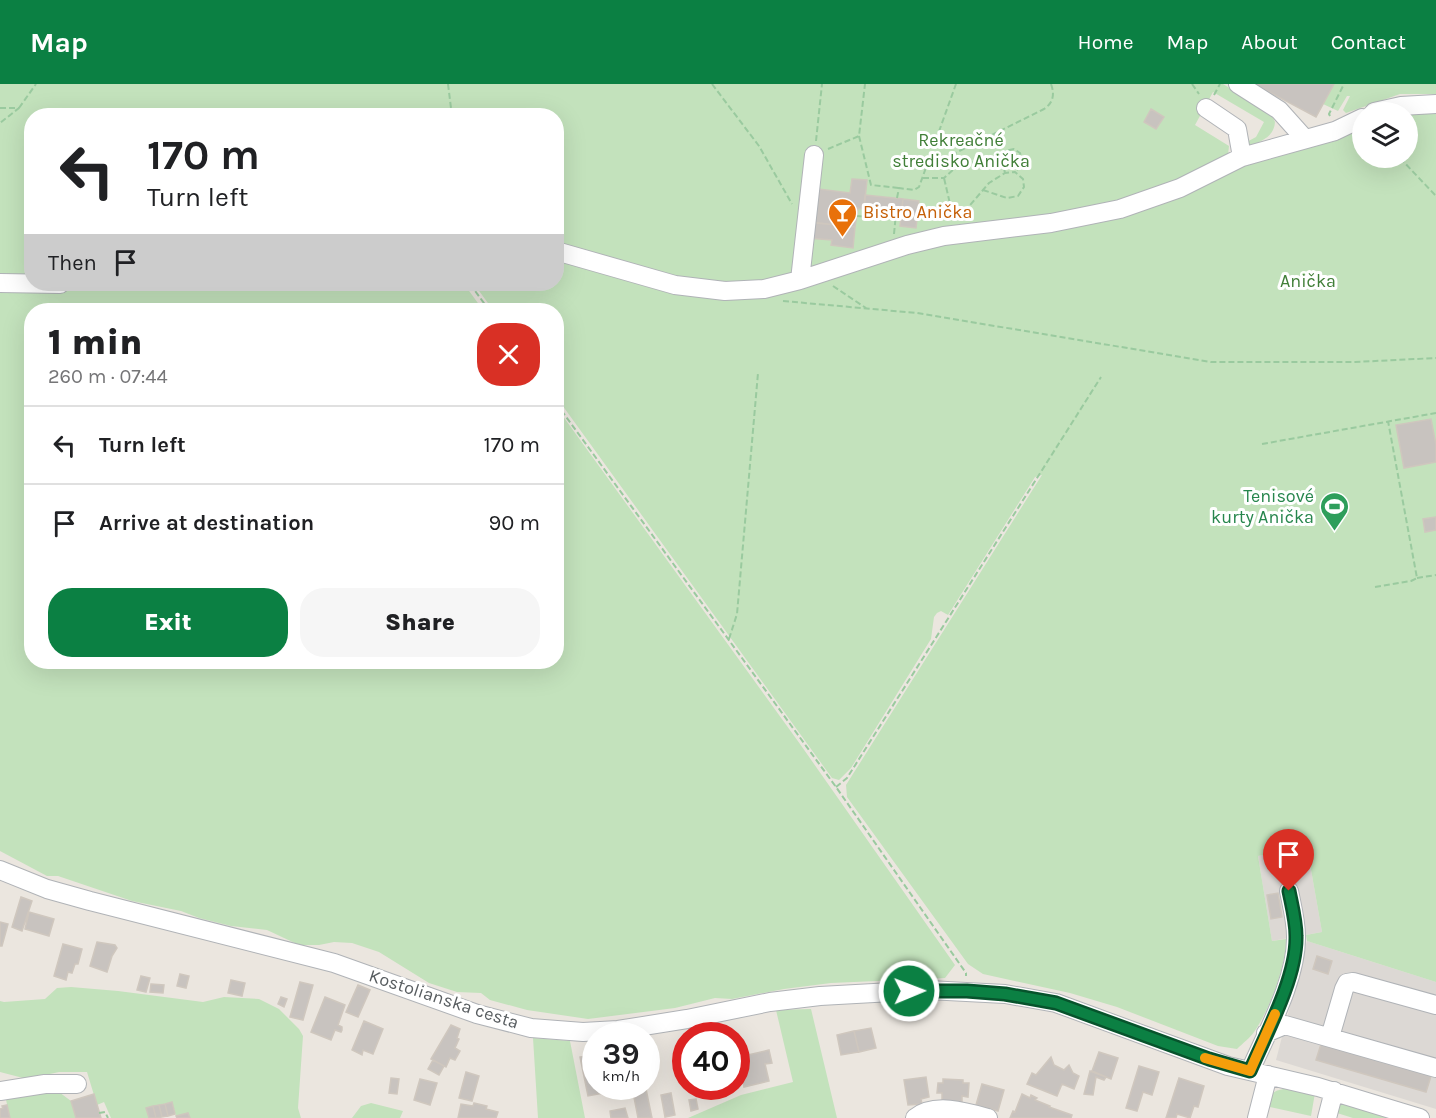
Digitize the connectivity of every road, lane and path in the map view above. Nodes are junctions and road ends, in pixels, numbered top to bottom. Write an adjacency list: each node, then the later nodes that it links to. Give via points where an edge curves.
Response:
1 (36, 84): 16 (path)
2 (448, 84): 17 (path)
3 (712, 84): 39 (path, via 759,146)
4 (822, 84): 23 (path)
5 (864, 84): 21 (path)
6 (956, 84): 26 (path)
7 (1051, 84): 26 (path, via 1052,101 1044,110)
8 (1192, 84): 12 (path)
9 (1220, 84): 12 (path)
10 (1238, 84): 22 (street, via 1279,110)
11 (1344, 84): 20 (path, via 1329,114)
12 (1208, 101): 25 (street, via 1238,129)
13 (1436, 104): 14 (street)
14 (1418, 105)
15 (0, 108): 16 (path)
16 (20, 108): 18 (path)
17 (451, 108)
18 (0, 123)
19 (1352, 123): 20 (street)
20 (1335, 131): 22 (street)
21 (860, 136): 23 (path); 32 (path, via 871,184)
22 (1305, 139): 25 (street)
23 (820, 153): 39 (street)
24 (1001, 155): 28 (path, via 1014,149 1020,153 1023,164); 29 (path); 31 (path, via 956,167)
25 (1242, 157): 40 (street, via 1180,188 1120,209 1051,223 944,236)
26 (927, 167): 30 (path)
27 (1409, 168): 34 (path)
28 (1014, 172): 29 (path); 33 (path, via 1024,183 1017,196 1007,198)
29 (1005, 173): 33 (path)
30 (922, 178): 31 (path); 32 (path, via 918,189)
31 (944, 178): 33 (path, via 951,208 956,212 965,211)
32 (899, 188): 35 (path)
33 (983, 189)
34 (1436, 196)
35 (897, 198)
36 (896, 213): 38 (path)
37 (857, 216): 38 (path)
38 (895, 219): 40 (path, via 893,237)
39 (806, 228): 42 (street)
40 (897, 248): 42 (street)
41 (564, 253): 42 (street, via 695,288 752,291)
42 (807, 278): 46 (path, via 838,289)
43 (0, 284): 44 (street)
44 (24, 284)
45 (779, 300): 46 (path)
46 (868, 309): 47 (path, via 917,313 1211,362)
47 (1436, 358)
48 (758, 373): 57 (path, via 737,614)
49 (1101, 377): 58 (path, via 847,778)
50 (1436, 412): 52 (path)
51 (564, 414): 57 (path)
52 (1388, 421): 53 (path); 55 (path)
53 (1262, 444)
54 (1436, 575): 55 (path)
55 (1417, 578): 56 (path)
56 (1375, 587)
57 (729, 639): 58 (path)
58 (836, 787): 61 (path, via 966,973)
59 (0, 870): 61 (street, Kostolianska cesta, via 79,898 334,963 466,1010 531,1028 618,1030 820,996)
60 (1289, 891): 63 (street, via 1296,944 1283,995)
61 (967, 991): 66 (street, Kostolianska cesta, via 1056,1003)
62 (1436, 1005): 64 (street, via 1347,983)
63 (1266, 1033): 64 (street, via 1285,1025); 66 (street)
64 (1330, 1037): 65 (street)
65 (1436, 1068)
66 (1250, 1071): 67 (street, Kostolianska cesta)
67 (1268, 1075): 70 (street, Kostolianska cesta); 75 (street)
68 (77, 1084): 69 (street)
69 (0, 1091)
70 (1334, 1091): 76 (street); 77 (street, Kostolianska cesta)
71 (99, 1113): 72 (path, via 105,1112)
72 (108, 1118)
73 (915, 1118): 74 (street, via 922,1113 947,1110)
74 (988, 1118)
75 (1257, 1118)
76 (1327, 1118)
77 (1420, 1118)

